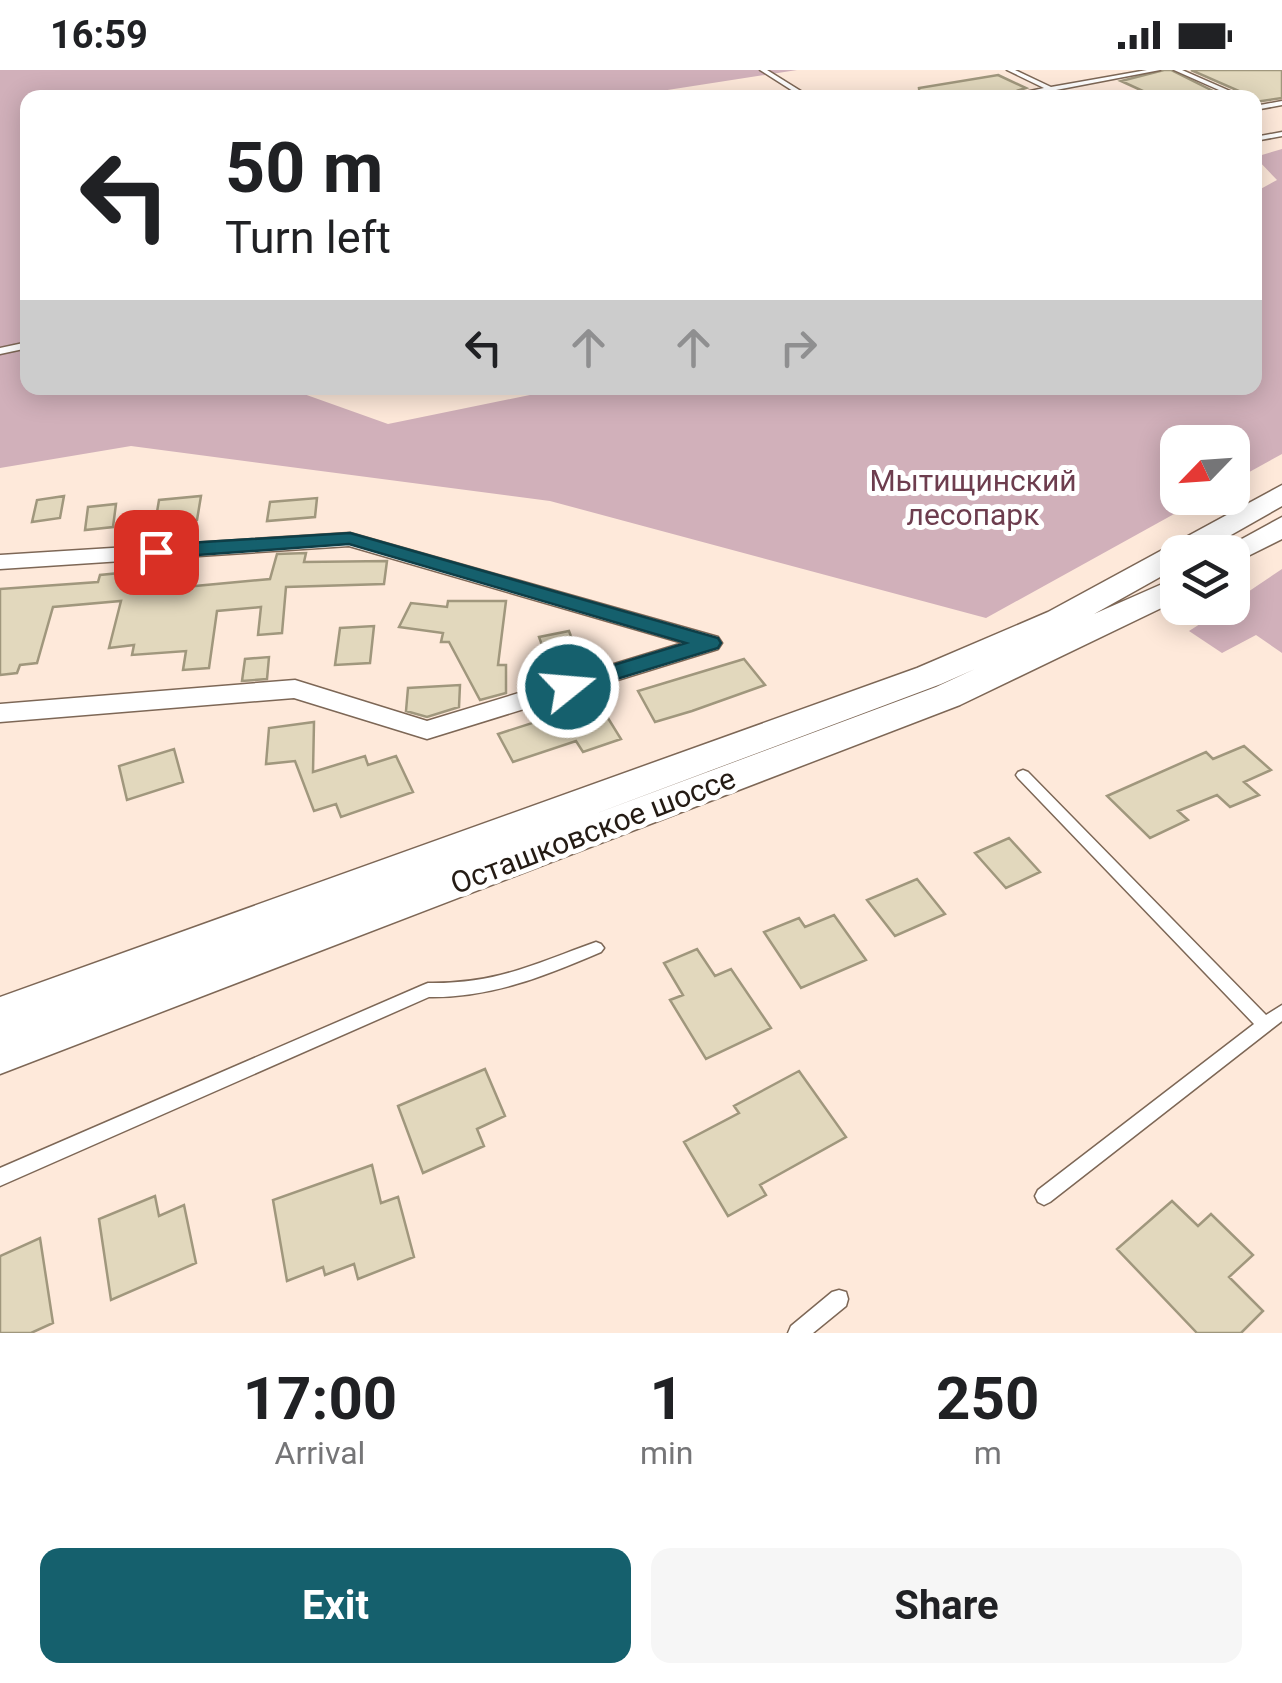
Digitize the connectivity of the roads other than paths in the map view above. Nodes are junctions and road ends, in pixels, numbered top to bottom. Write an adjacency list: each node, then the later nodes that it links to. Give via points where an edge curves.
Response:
1 (763, 70): 6 (lane)
2 (1010, 70): 5 (lane)
3 (1157, 70): 5 (lane)
4 (1178, 70): 8 (lane)
5 (1050, 89): 7 (lane)
6 (796, 90)
7 (1044, 90)
8 (1224, 90)
9 (1282, 494): 11 (main road, Осташковское шоссе)
10 (1282, 526): 12 (main road)
11 (1210, 535)
12 (1250, 545)
13 (0, 562): 16 (street, via 350,538 710,643 427,730 295,689)
14 (1160, 564): 20 (main road, Осташковское шоссе, via 1060,619 930,676)
15 (1160, 596): 22 (main road, Осташковское шоссе, via 948,696)
16 (0, 713)
17 (1023, 776): 21 (lane)
18 (596, 948): 23 (lane, via 507,985 428,990)
19 (1282, 1012): 21 (lane)
20 (0, 1016)
21 (1265, 1024): 24 (lane)
22 (0, 1054)
23 (0, 1177)
24 (1044, 1196)
25 (838, 1299): 26 (lane)
26 (798, 1333)

